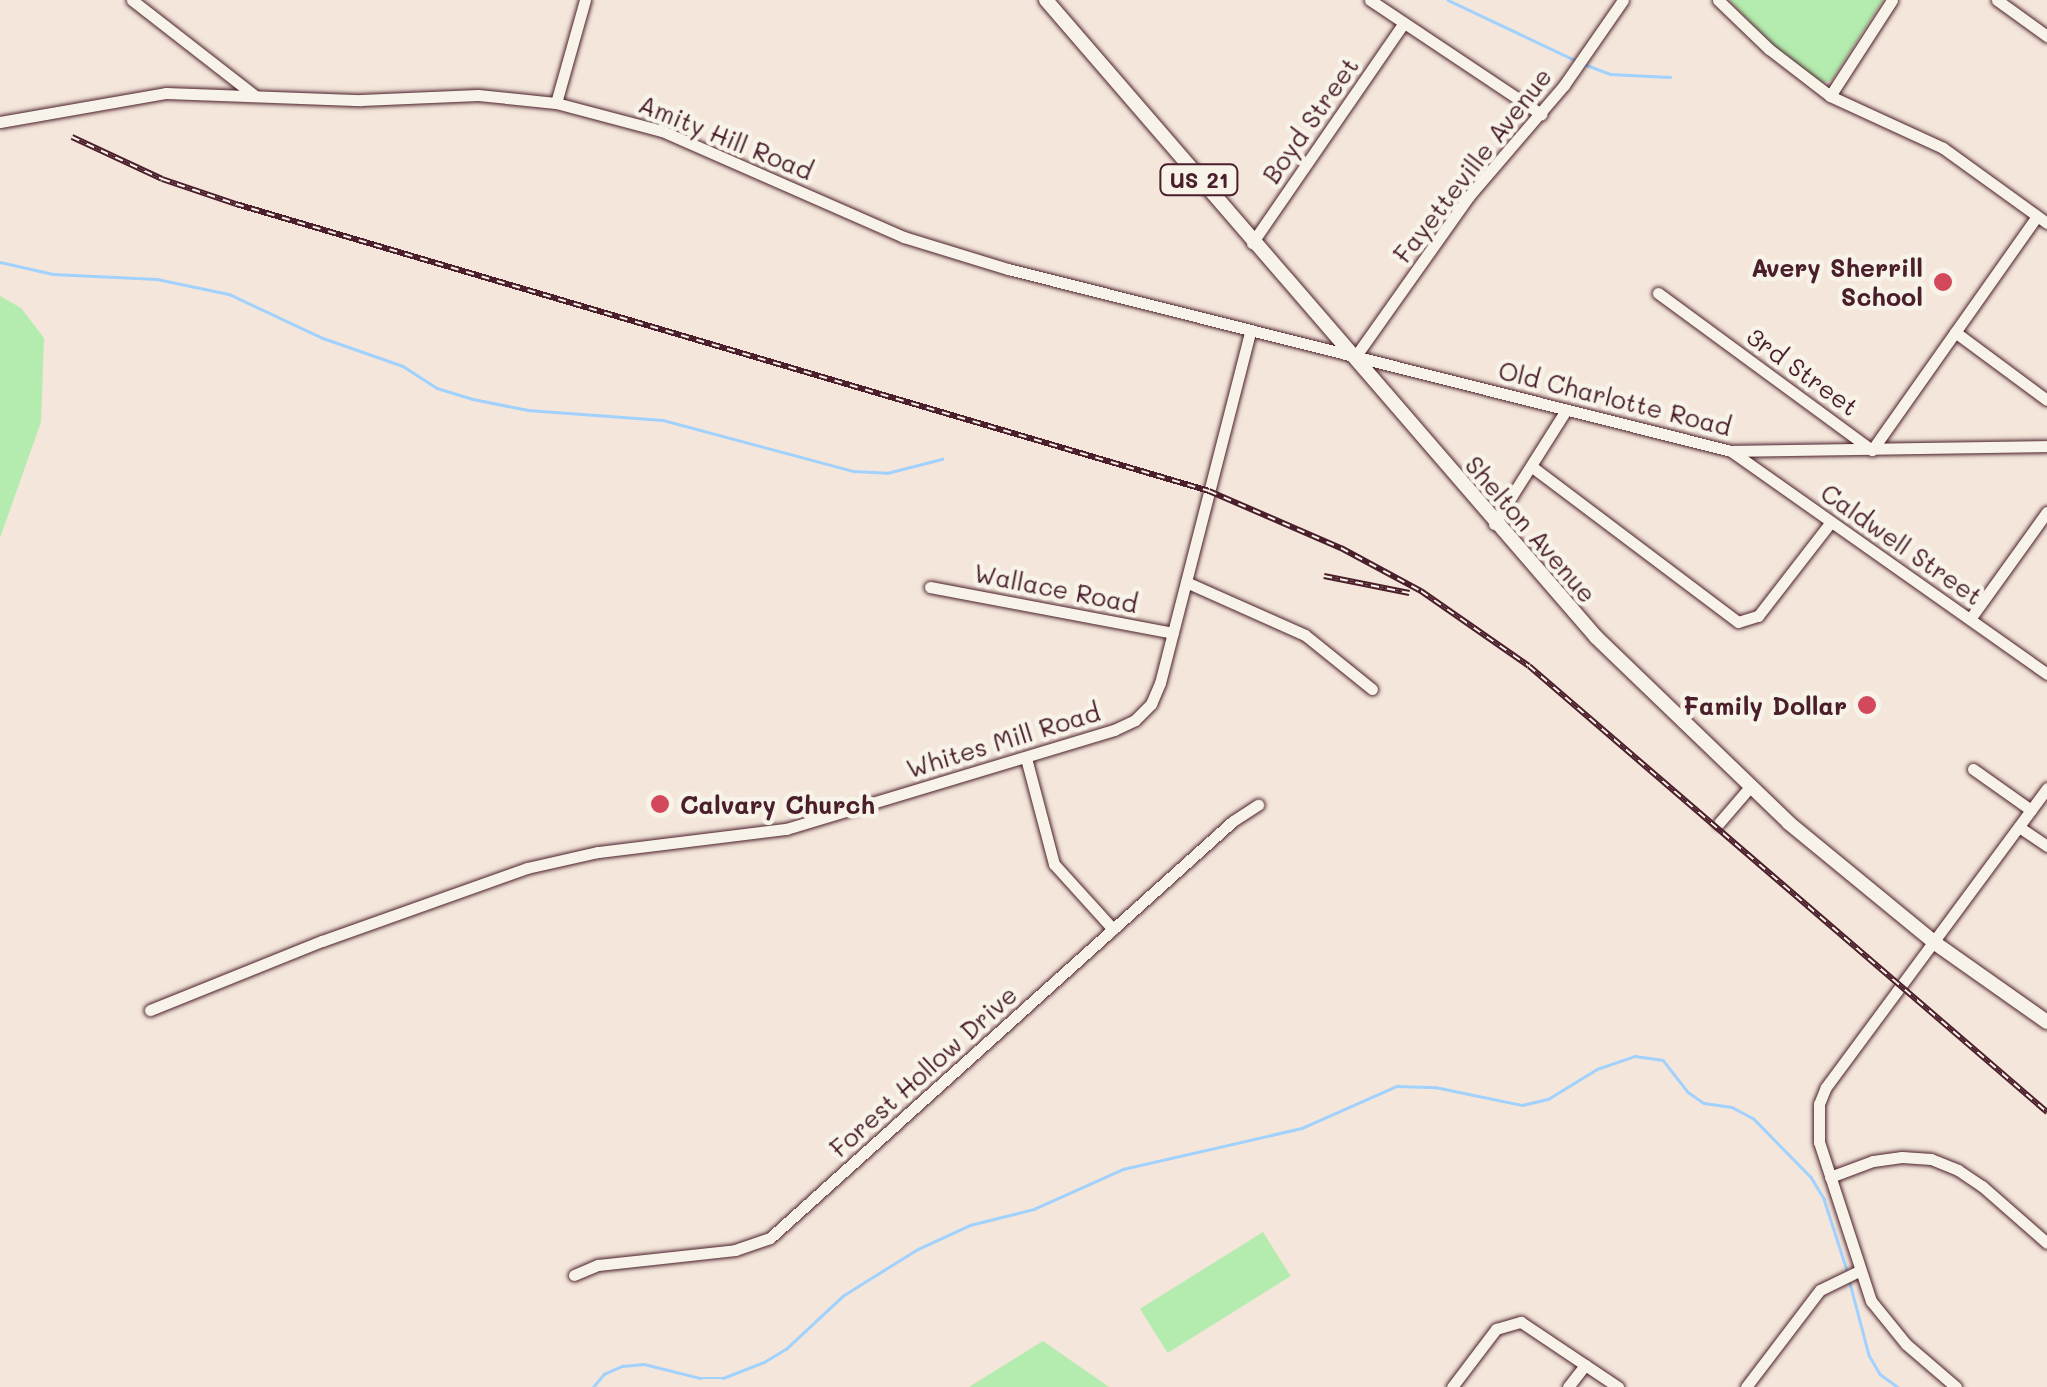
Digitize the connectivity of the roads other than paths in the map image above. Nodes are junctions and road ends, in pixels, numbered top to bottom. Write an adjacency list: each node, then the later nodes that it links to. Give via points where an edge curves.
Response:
1 (132, 0): 11 (street)
2 (584, 0): 13 (street)
3 (1046, 0): 17 (main road, Shelton Avenue / US 21)
4 (1370, 0): 9 (street)
5 (1623, 0): 14 (street, Fayetteville Avenue)
6 (1718, 0): 12 (street)
7 (1892, 0): 12 (street)
8 (1997, 0): 10 (street)
9 (1404, 23): 14 (street); 17 (street, Boyd Street)
10 (2047, 36)
11 (254, 95): 13 (street, Amity Hill Road, via 478,95); 15 (street, Amity Hill Road, via 141,95)
12 (1830, 96): 16 (street, via 1943,148)
13 (556, 102): 20 (street, Amity Hill Road, via 699,145 904,237)
14 (1541, 114): 21 (street, Fayetteville Avenue, via 1469,196)
15 (0, 122)
16 (2042, 219): 19 (street)
17 (1252, 243): 21 (main road, Shelton Avenue / US 21)
18 (1658, 293): 25 (street, 3rd Street)
19 (1954, 332): 22 (street); 25 (street)
20 (1250, 333): 21 (street, Amity Hill Road); 31 (street, Whites Mill Road)
21 (1355, 356): 23 (street, Old Charlotte Road); 30 (main road, Shelton Avenue / US 21)
22 (2047, 400)
23 (1566, 410): 26 (street, Old Charlotte Road); 27 (street)
24 (2047, 446): 25 (street, Old Charlotte Road)
25 (1872, 450): 26 (street, Old Charlotte Road)
26 (1732, 452): 29 (street, Caldwell Street)
27 (1530, 466): 29 (street, via 1738,622 1758,616); 30 (street)
28 (2047, 512): 33 (street)
29 (1831, 522): 33 (street, Caldwell Street)
30 (1494, 524): 39 (main road, Shelton Avenue / US 21, via 1607,649)
31 (1186, 582): 34 (street, Whites Mill Road); 36 (street, via 1306,636)
32 (930, 587): 34 (street, Wallace Road)
33 (1970, 620): 35 (street, Caldwell Street)
34 (1173, 633): 37 (street, Whites Mill Road, via 1151,704 1135,720)
35 (2047, 674)
36 (1372, 689)
37 (1026, 758): 46 (street, via 1054,864); 48 (street, Whites Mill Road, via 786,828 527,868)
38 (1973, 769): 42 (street)
39 (1750, 787): 43 (street); 47 (main road, Shelton Avenue / US 21)
40 (2047, 788): 42 (street)
41 (1258, 805): 46 (street, Forest Hollow Drive)
42 (2031, 810): 44 (street)
43 (1719, 823)
44 (2019, 827): 45 (street); 47 (street)
45 (2047, 846)
46 (1113, 929): 53 (street, Forest Hollow Drive, via 770,1238 734,1250 598,1264)
47 (1936, 943): 49 (main road, Shelton Avenue / US 21); 50 (street, via 1826,1087 1816,1124)
48 (150, 1010)
49 (2047, 1022)
50 (1830, 1177): 51 (street, via 1873,1161 1930,1160 1982,1186); 52 (street)
51 (2047, 1244)
52 (1859, 1271): 58 (street, via 1820,1290); 59 (street, via 1886,1323)
53 (574, 1275)
54 (1586, 1365): 55 (street, via 1529,1326 1512,1322 1488,1338); 56 (street); 57 (street)
55 (1452, 1387)
56 (1568, 1387)
57 (1618, 1387)
58 (1746, 1387)
59 (1956, 1387)

